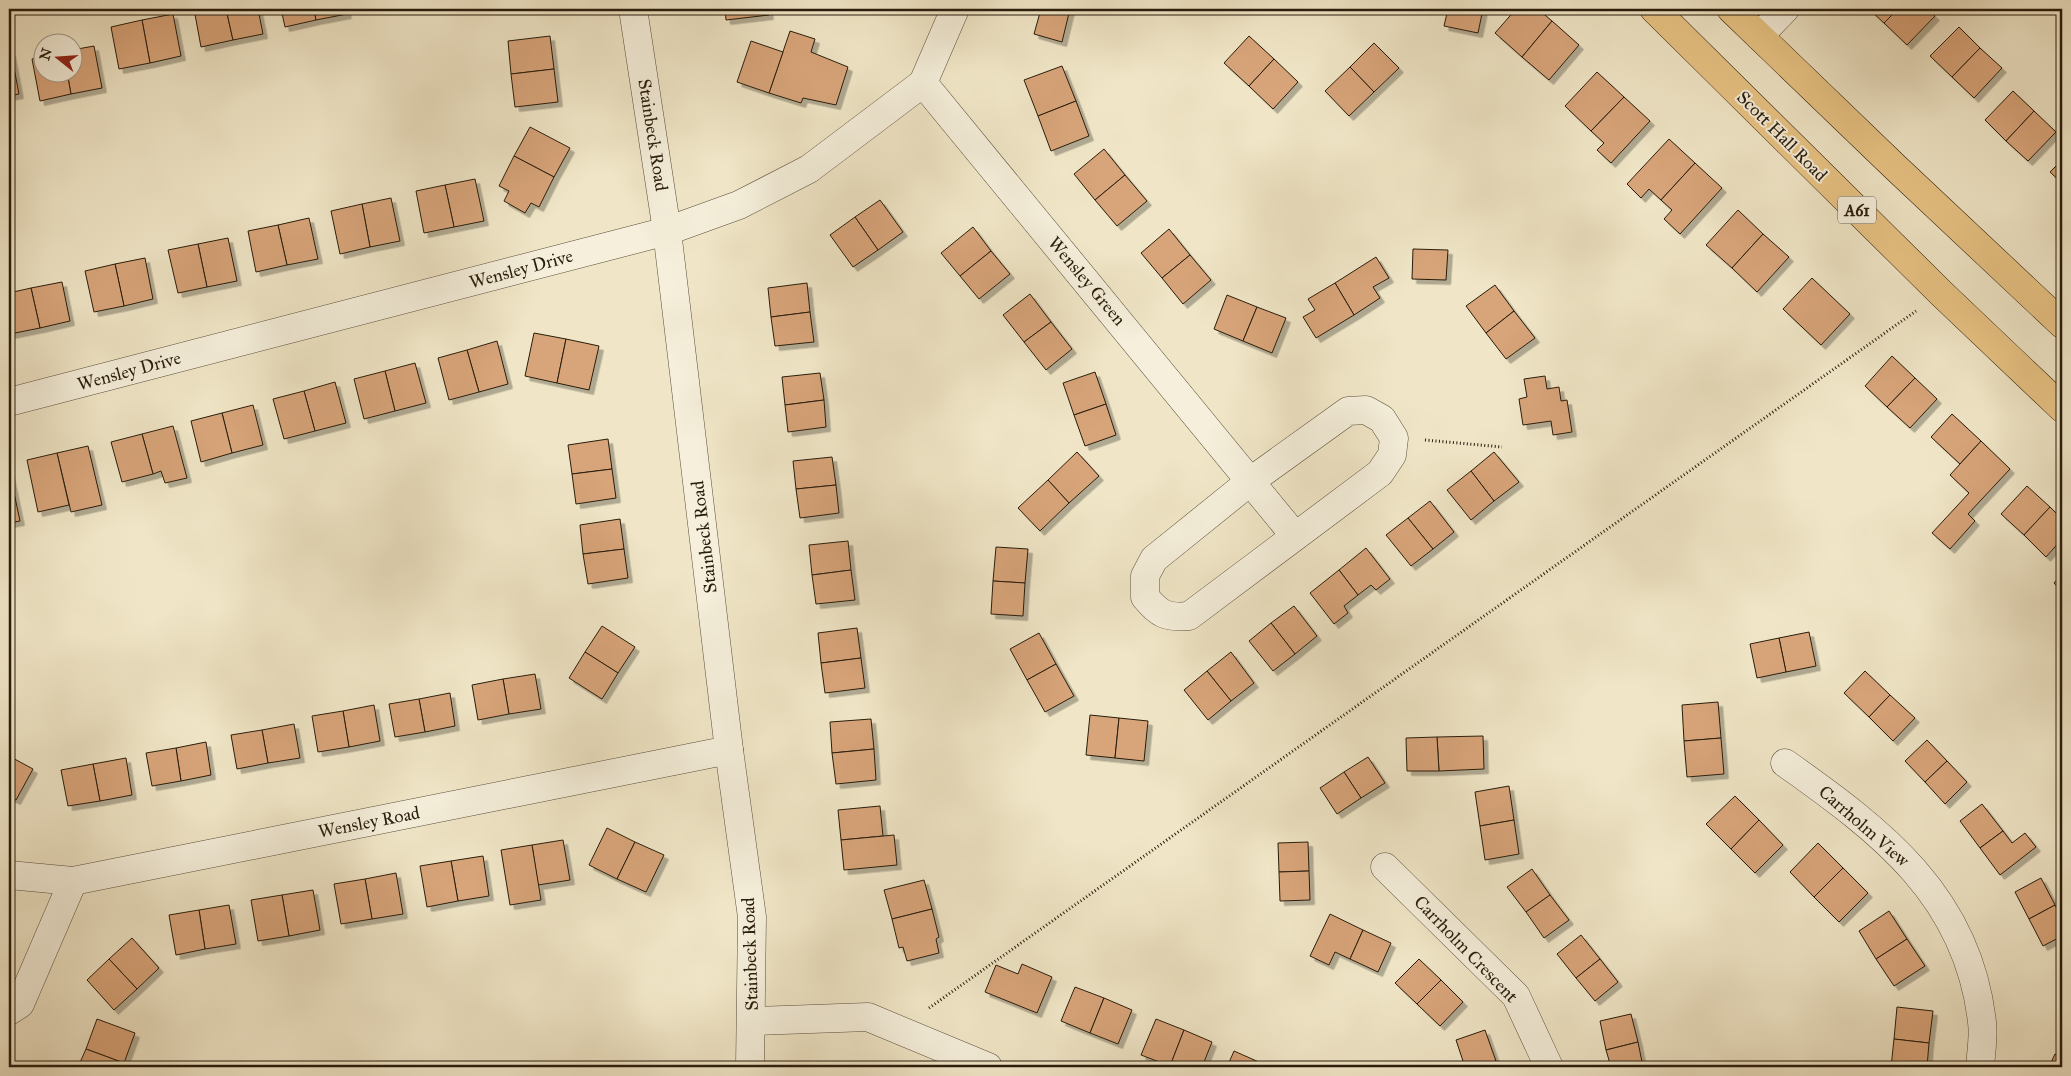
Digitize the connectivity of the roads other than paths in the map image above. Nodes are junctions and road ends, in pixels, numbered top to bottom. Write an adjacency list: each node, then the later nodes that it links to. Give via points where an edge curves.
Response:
1 (633, 9): 8 (street, Stainbeck Road)
2 (955, 9): 7 (street, Wensley Drive)
3 (1654, 9): 11 (highway, Scott Hall Road / A61)
4 (1731, 9): 6 (highway)
5 (1785, 9): 6 (street)
6 (1759, 36): 9 (highway)
7 (923, 83): 8 (street, Wensley Drive, via 810,169 740,205); 12 (street, Wensley Green)
8 (667, 231): 10 (street, Wensley Drive); 14 (street, Stainbeck Road)
9 (2062, 324)
10 (9, 402)
11 (2062, 408)
12 (1252, 480): 13 (street, Wensley Green); 13 (street, via 1348,411 1366,410 1382,419 1394,438 1392,455 1380,473); 13 (street, via 1154,559 1145,576 1145,597 1156,610 1172,618 1189,616)
13 (1295, 536)
14 (729, 750): 18 (street, Wensley Road); 20 (street, Stainbeck Road, via 752,917)
15 (1785, 763): 24 (street, Carrholm View, via 1847,806 1884,839 1922,877 1951,920 1971,966 1983,1023)
16 (1386, 867): 23 (street, Carrholm Crescent, via 1516,996)
17 (9, 874): 18 (street, Wensley Road)
18 (72, 881): 19 (street, via 20,1004)
19 (9, 1011)
20 (752, 1021): 21 (street, Stainbeck Road); 22 (street, via 868,1017)
21 (750, 1067)
22 (988, 1067)
23 (1549, 1067)
24 (1980, 1067)

